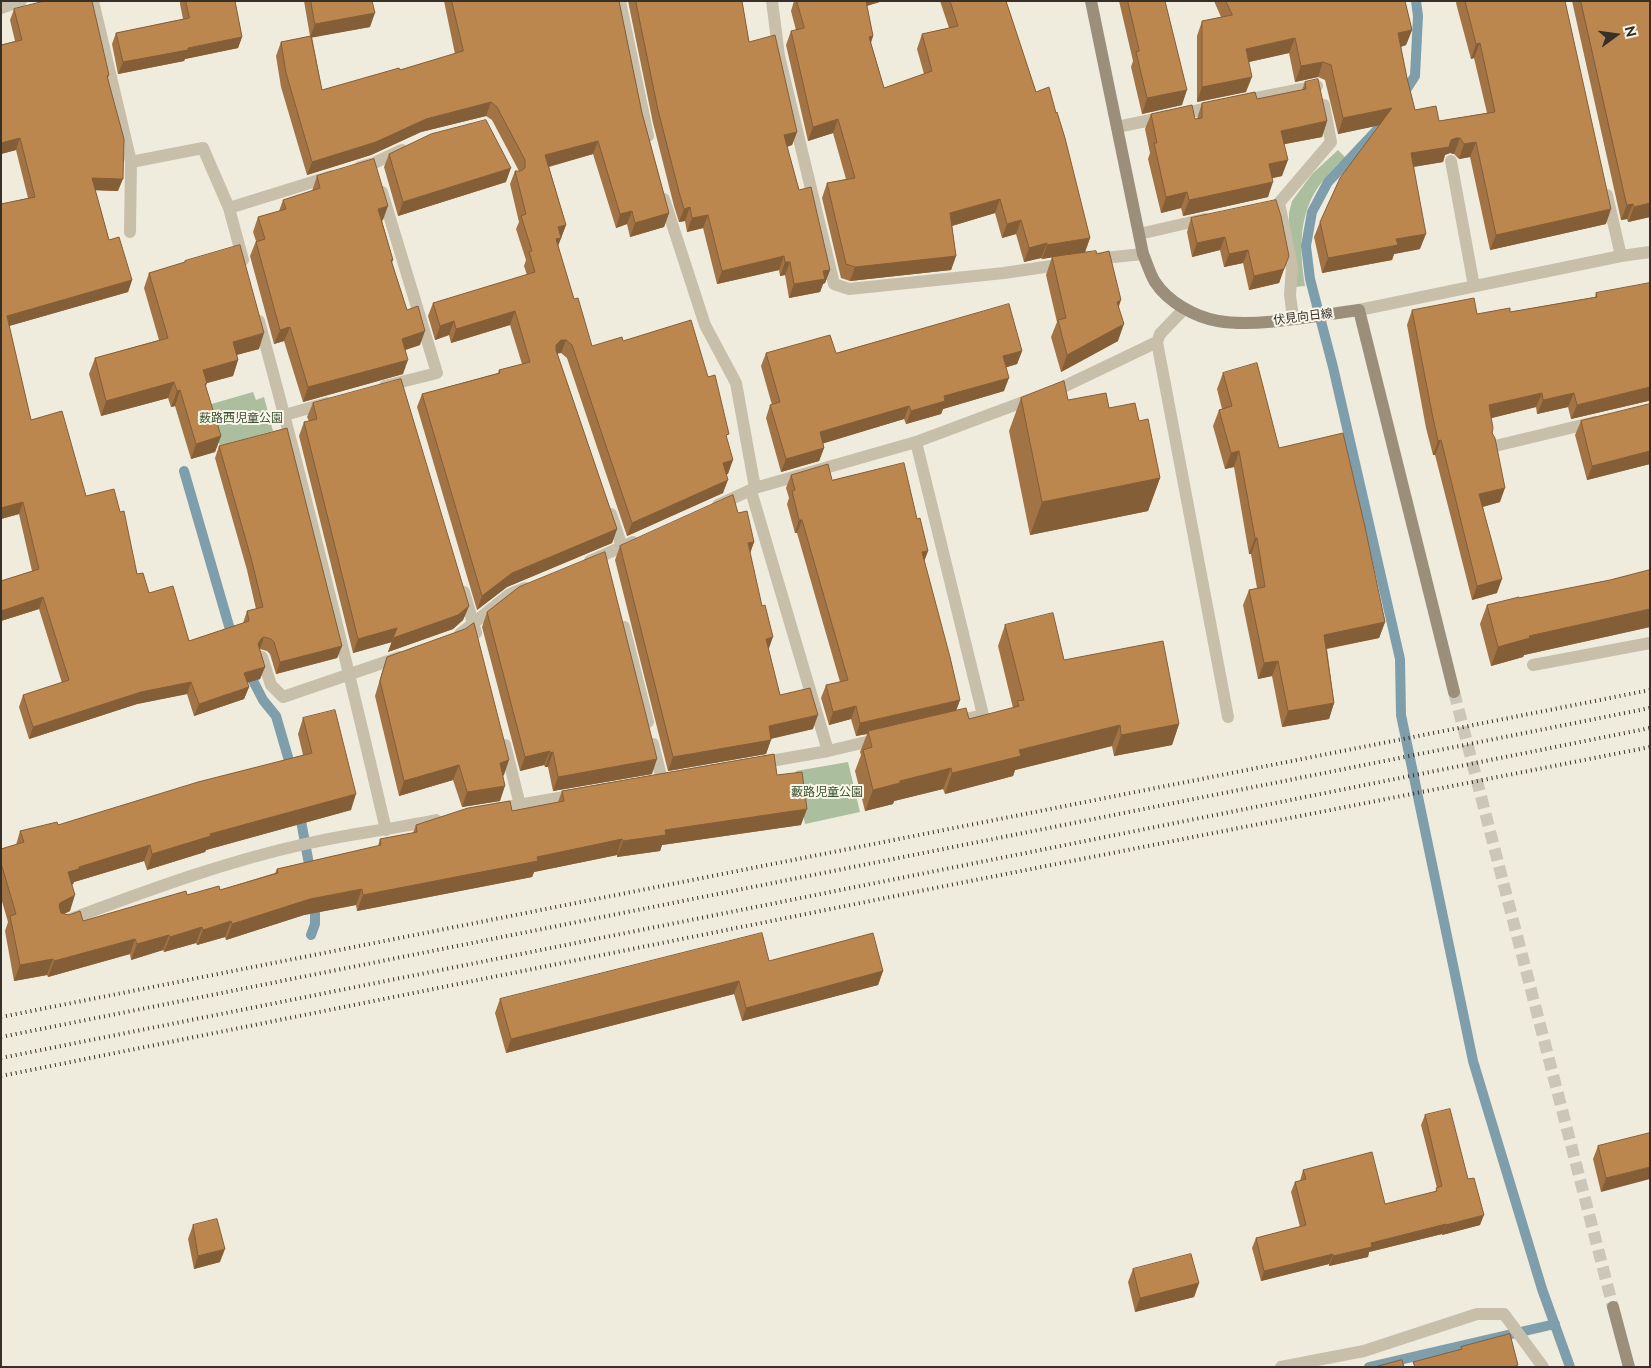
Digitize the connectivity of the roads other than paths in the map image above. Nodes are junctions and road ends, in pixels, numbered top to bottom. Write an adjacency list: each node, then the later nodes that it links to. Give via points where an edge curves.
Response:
1 (21, 1): 6 (street)
2 (93, 1): 11 (street)
3 (620, 1): 9 (street)
4 (772, 1): 20 (street, via 779,56 834,284 849,290)
5 (1091, 1): 7 (main road, 伏見向日線)
6 (1, 8)
7 (1117, 127): 18 (main road, 伏見向日線); 27 (street, via 1320,85 1331,142 1274,204 1292,266 1290,295)
8 (415, 144): 12 (street)
9 (652, 152)
10 (1452, 161): 23 (street)
11 (132, 162): 15 (street, via 203,148); 17 (street)
12 (376, 172): 15 (street); 29 (street, via 437,373 402,386)
13 (1604, 180): 21 (street)
14 (661, 189): 35 (street, via 706,325 736,383)
15 (229, 208): 22 (street)
16 (1213, 217): 18 (street)
17 (130, 232)
18 (1139, 234): 20 (main road, 伏見向日線)
19 (1650, 252): 21 (street)
20 (1143, 254): 24 (main road, 伏見向日線, via 1155,281)
21 (1621, 256): 23 (street)
22 (247, 274)
23 (1474, 286): 25 (street)
24 (1184, 309): 27 (main road, 伏見向日線, via 1218,321); 28 (street, via 1160,334)
25 (1358, 310): 27 (main road, 伏見向日線); 52 (main road)
26 (257, 312): 31 (street)
27 (1293, 318)
28 (1157, 342): 33 (street, via 1063,387); 53 (street)
29 (374, 389)
30 (339, 400): 31 (street)
31 (285, 415): 51 (street)
32 (1611, 418): 34 (street)
33 (916, 442): 35 (street); 54 (street, via 983,715)
34 (1495, 446)
35 (753, 490): 37 (street); 57 (street)
36 (606, 501): 39 (street)
37 (708, 510)
38 (648, 536): 39 (street)
39 (622, 547): 40 (street, via 606,560)
40 (579, 566)
41 (460, 577): 44 (street)
42 (536, 583): 44 (street, via 510,594)
43 (620, 612): 59 (street)
44 (474, 624): 45 (street); 46 (street)
45 (448, 639)
46 (478, 643)
47 (1650, 643): 50 (street)
48 (412, 652): 51 (street)
49 (262, 657): 51 (street, via 271,685 284,697)
50 (1533, 665)
51 (350, 675): 64 (street)
52 (1454, 692)
53 (1228, 717)
54 (944, 724)
55 (500, 729): 61 (street)
56 (896, 736): 57 (street)
57 (828, 751): 58 (street)
58 (750, 765)
59 (662, 780)
60 (586, 793): 61 (street)
61 (520, 805): 62 (street)
62 (482, 812)
63 (453, 817): 64 (street)
64 (386, 830): 65 (street, via 262,854)
65 (61, 922)
66 (1613, 1307): 69 (main road)
67 (1281, 1367): 68 (street, via 1364,1351 1477,1314 1504,1314)
68 (1543, 1367)
69 (1628, 1367)

